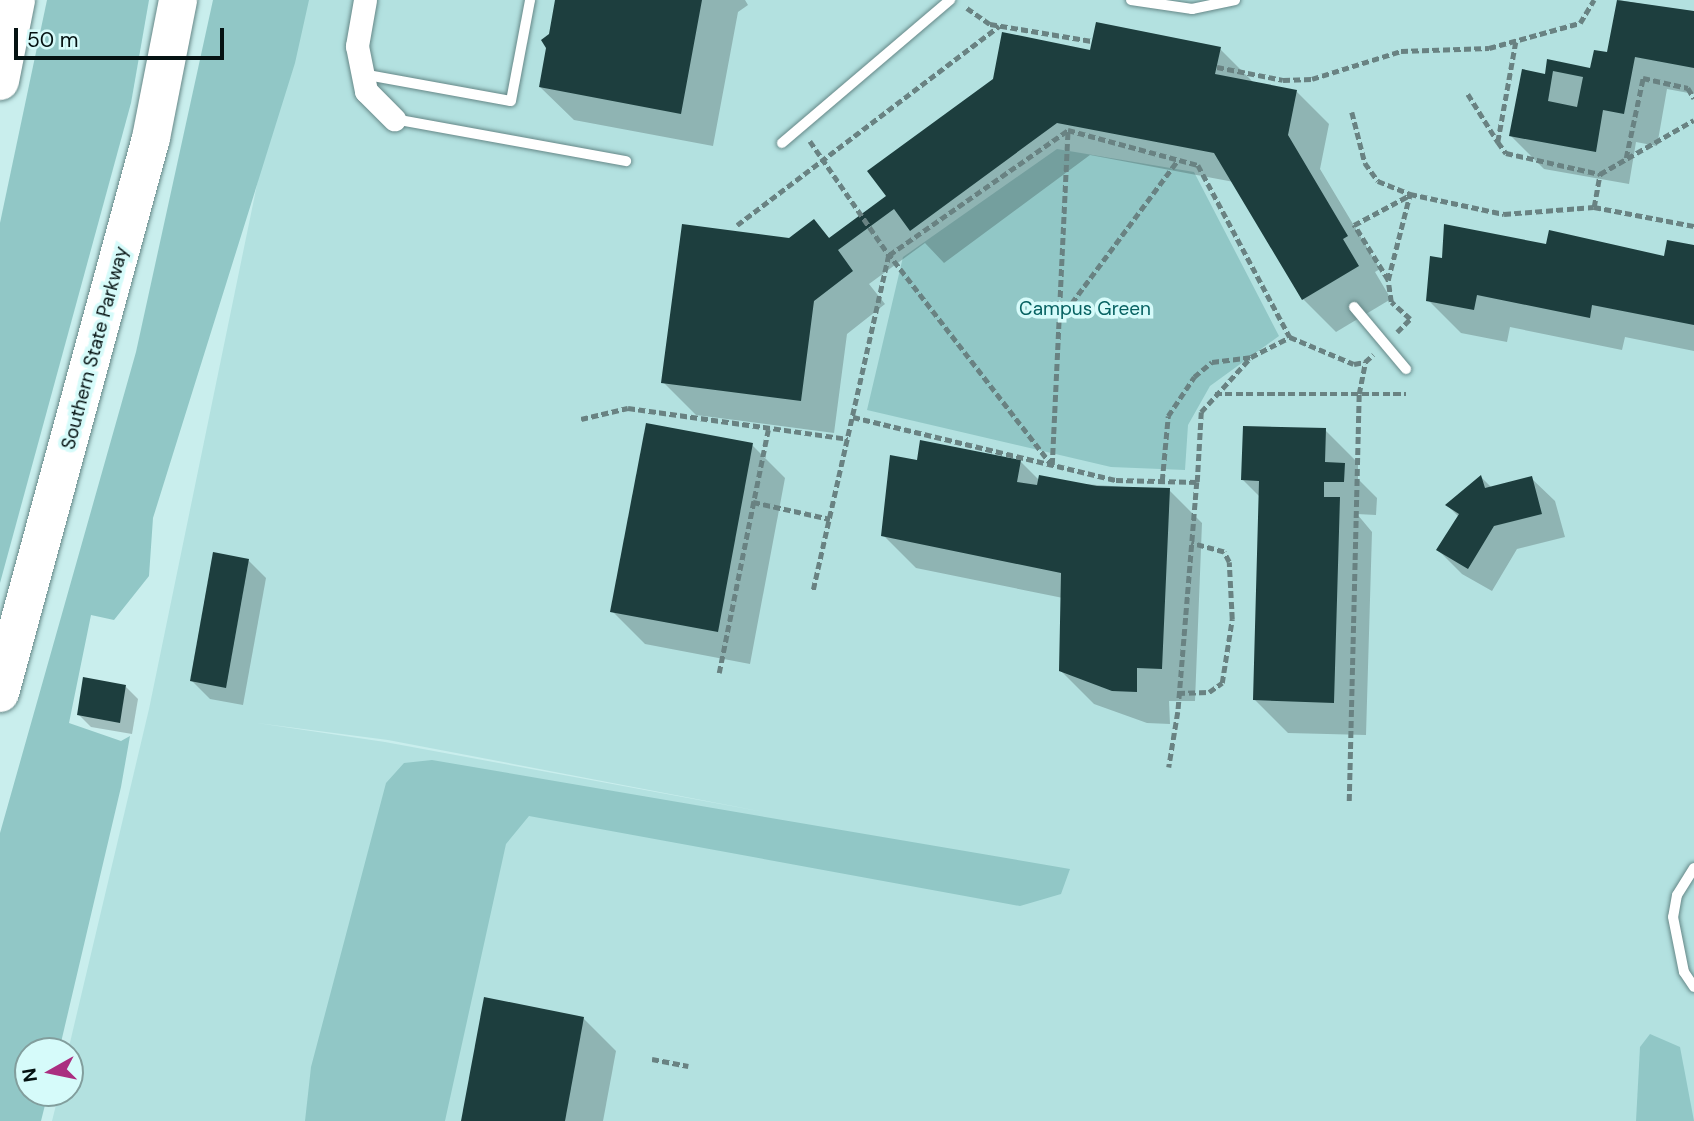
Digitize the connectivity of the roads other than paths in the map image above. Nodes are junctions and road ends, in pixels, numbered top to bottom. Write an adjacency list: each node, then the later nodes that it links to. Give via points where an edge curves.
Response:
1 (16, 0): 9 (highway)
2 (178, 0): 15 (highway, Southern State Parkway, via 151,138)
3 (365, 0): 8 (street, via 357,46)
4 (530, 0): 8 (lane, via 512,101)
5 (950, 0): 11 (lane)
6 (1131, 0): 7 (lane, via 1192,9)
7 (1235, 0)
8 (362, 74): 10 (street, via 366,91)
9 (0, 81)
10 (394, 119): 12 (lane)
11 (782, 143)
12 (626, 161)
13 (1354, 307): 14 (lane)
14 (1406, 369)
15 (0, 693)
16 (1694, 868): 17 (lane, via 1677,895 1673,917 1684,972)
17 (1694, 987)

